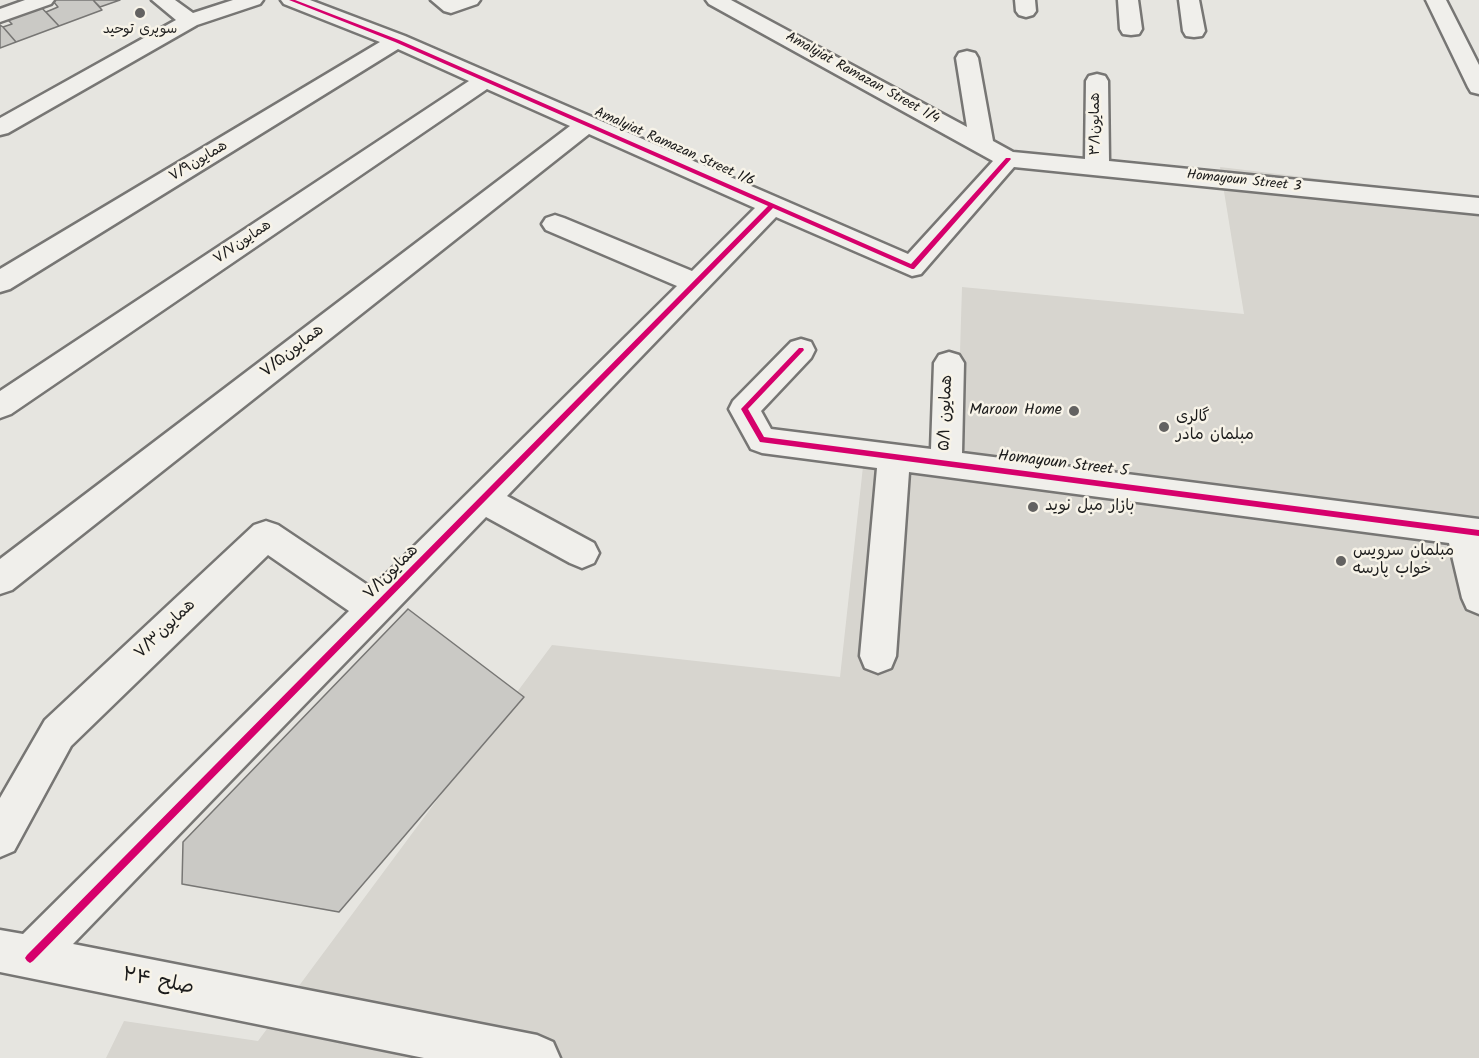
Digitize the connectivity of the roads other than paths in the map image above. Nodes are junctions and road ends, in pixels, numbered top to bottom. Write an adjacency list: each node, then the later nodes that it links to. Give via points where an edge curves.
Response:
1 (44, 0): 11 (street)
2 (162, 0): 12 (street)
3 (253, 0): 12 (street)
4 (291, 0): 15 (street, Amalyiat Ramazan Street 1/6)
5 (441, 0): 6 (street, via 451,7)
6 (470, 0)
7 (716, 0): 22 (street, Amalyiat Ramazan Street 1/4)
8 (1128, 0): 13 (street)
9 (1189, 0): 14 (street)
10 (1436, 0): 19 (street)
11 (0, 16)
12 (190, 21): 21 (street)
13 (1131, 29)
14 (1194, 31)
15 (397, 41): 17 (street, Amalyiat Ramazan Street 1/6); 28 (street, همایون۷/۹)
16 (967, 58): 22 (street)
17 (486, 81): 20 (street, Amalyiat Ramazan Street 1/6); 32 (street, همایون۷/۷)
18 (1097, 81): 24 (street, همایون۳/۱)
19 (1479, 87)
20 (586, 125): 25 (street, Amalyiat Ramazan Street 1/6); 38 (street, همایون۷/۵)
21 (0, 128)
22 (982, 145): 23 (street, Amalyiat Ramazan Street 1/4)
23 (1008, 159): 24 (street, Homayoun Street 3); 25 (street, Amalyiat Ramazan Street 1/6, via 912,267)
24 (1097, 168): 26 (street, Homayoun Street 3)
25 (772, 206): 29 (street, همایون۷/۱)
26 (1479, 206)
27 (555, 224): 29 (street)
28 (0, 282)
29 (696, 283): 35 (street, همایون۷/۱)
30 (801, 350): 33 (street, Homayoun Street 5, via 744,409 762,440)
31 (949, 363): 34 (street, همایون ۵/۱)
32 (0, 406)
33 (894, 457): 34 (street, Homayoun Street 5); 41 (street)
34 (945, 464): 36 (street, Homayoun Street 5)
35 (483, 499): 37 (street); 40 (street, همایون۷/۱)
36 (1470, 531): 39 (street)
37 (582, 553)
38 (0, 579)
39 (1479, 598)
40 (375, 609): 42 (street, همایون۷/۳, via 266,535 58,733); 43 (street, همایون۷/۱)
41 (878, 656)
42 (0, 837)
43 (15, 954): 44 (street, صلح ۲۴)
44 (537, 1058)

